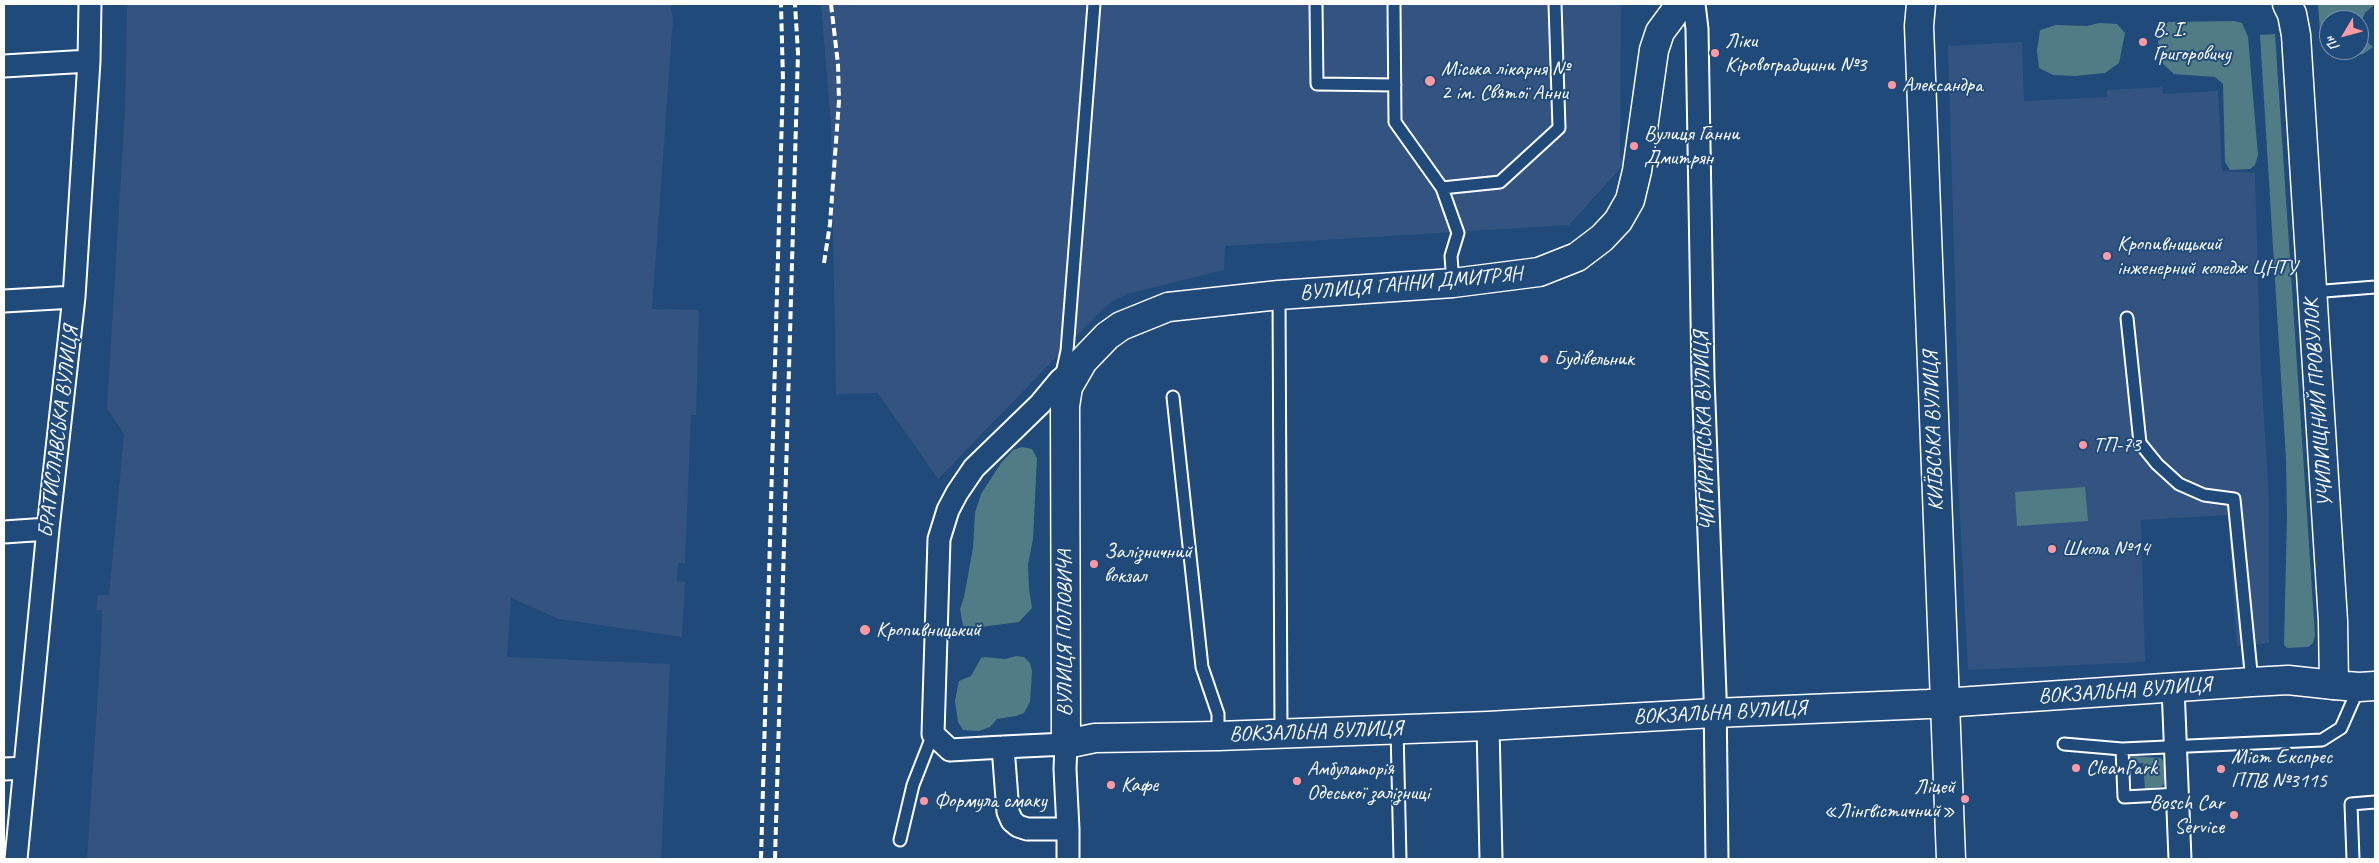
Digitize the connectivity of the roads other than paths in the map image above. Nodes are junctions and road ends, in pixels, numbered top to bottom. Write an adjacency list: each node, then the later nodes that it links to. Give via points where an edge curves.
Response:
1 (90, 4): 10 (street, БРАТИСЛАВСЬКА ВУЛИЦЯ)
2 (1094, 4): 22 (lane, via 1067,351)
3 (1316, 4): 12 (lane, via 1317,84)
4 (1394, 4): 12 (lane)
5 (1555, 4): 13 (lane, via 1559,128 1500,182)
6 (1684, 4): 14 (street, ВУЛИЦЯ ГАННИ ДМИТРЯН, via 1669,19 1657,41 1637,172 1630,200 1618,221 1576,258 1539,272)
7 (1694, 4): 31 (street, ЧИГИРИНСЬКА ВУЛИЦЯ)
8 (1921, 4): 30 (street, КИЇВСЬКА ВУЛИЦЯ, via 1919,26)
9 (2286, 4): 16 (street, УЧИЛИЩНИЙ ПРОВУЛОК, via 2292,14 2296,35)
10 (89, 61): 11 (street); 18 (street, БРАТИСЛАВСЬКА ВУЛИЦЯ)
11 (4, 66)
12 (1395, 86): 13 (lane, via 1395,122)
13 (1442, 188): 14 (lane, via 1458,233 1451,256)
14 (1453, 284): 17 (street, ВУЛИЦЯ ГАННИ ДМИТРЯН)
15 (2375, 287): 16 (lane)
16 (2312, 292): 28 (street, УЧИЛИЩНИЙ ПРОВУЛОК, via 2332,611)
17 (1279, 295): 21 (street, ВУЛИЦЯ ГАННИ ДМИТРЯН, via 1163,309 1121,326); 34 (lane)
18 (74, 297): 19 (street); 25 (street, БРАТИСЛАВСЬКА ВУЛИЦЯ)
19 (4, 302)
20 (2127, 318): 27 (lane, via 2140,443 2179,484 2204,496 2234,498)
21 (1083, 362): 22 (street); 24 (street, ВУЛИЦЯ ГАННИ ДМИТРЯН, via 1068,387)
22 (1060, 380): 35 (street, via 974,468 957,493 943,524 939,539)
23 (1173, 397): 36 (lane, via 1202,667 1218,714)
24 (1065, 406): 37 (street, ВУЛИЦЯ ПОПОВИЧА)
25 (48, 529): 26 (street); 42 (street, БРАТИСЛАВСЬКА ВУЛИЦЯ)
26 (4, 532)
27 (2252, 682): 28 (street, ВОКЗАЛЬНА ВУЛИЦЯ, via 2288,680); 29 (street, ВОКЗАЛЬНА ВУЛИЦЯ)
28 (2356, 686): 41 (lane, via 2341,728 2322,740)
29 (2173, 687): 30 (street, ВОКЗАЛЬНА ВУЛИЦЯ); 41 (street)
30 (1944, 703): 31 (street, ВОКЗАЛЬНА ВУЛИЦЯ); 52 (street, КИЇВСЬКА ВУЛИЦЯ)
31 (1714, 713): 32 (street, ВОКЗАЛЬНА ВУЛИЦЯ); 51 (street, ЧИГИРИНСЬКА ВУЛИЦЯ)
32 (1488, 726): 33 (street, ВОКЗАЛЬНА ВУЛИЦЯ); 50 (street)
33 (1397, 729): 34 (street, ВОКЗАЛЬНА ВУЛИЦЯ); 49 (lane)
34 (1281, 732): 36 (street, ВОКЗАЛЬНА ВУЛИЦЯ)
35 (933, 734): 39 (street, via 950,750); 46 (lane, via 913,785)
36 (1218, 736): 37 (street, ВОКЗАЛЬНА ВУЛИЦЯ, via 1095,738)
37 (1066, 744): 39 (street); 45 (street, ВУЛИЦЯ ПОПОВИЧА)
38 (2064, 744): 40 (lane)
39 (1003, 747): 45 (street, via 1008,812 1012,820 1027,828)
40 (2122, 748): 41 (lane); 43 (lane, via 2124,797)
41 (2177, 748): 43 (street)
42 (14, 769): 47 (street, БРАТИСЛАВСЬКА ВУЛИЦЯ)
43 (2179, 794): 53 (street)
44 (2375, 802): 54 (lane, via 2351,804)
45 (1068, 829): 48 (street, ВУЛИЦЯ ПОПОВИЧА)
46 (900, 840)
47 (22, 848)
48 (1068, 859)
49 (1400, 859)
50 (1491, 859)
51 (1717, 859)
52 (1950, 859)
53 (2180, 859)
54 (2354, 859)

